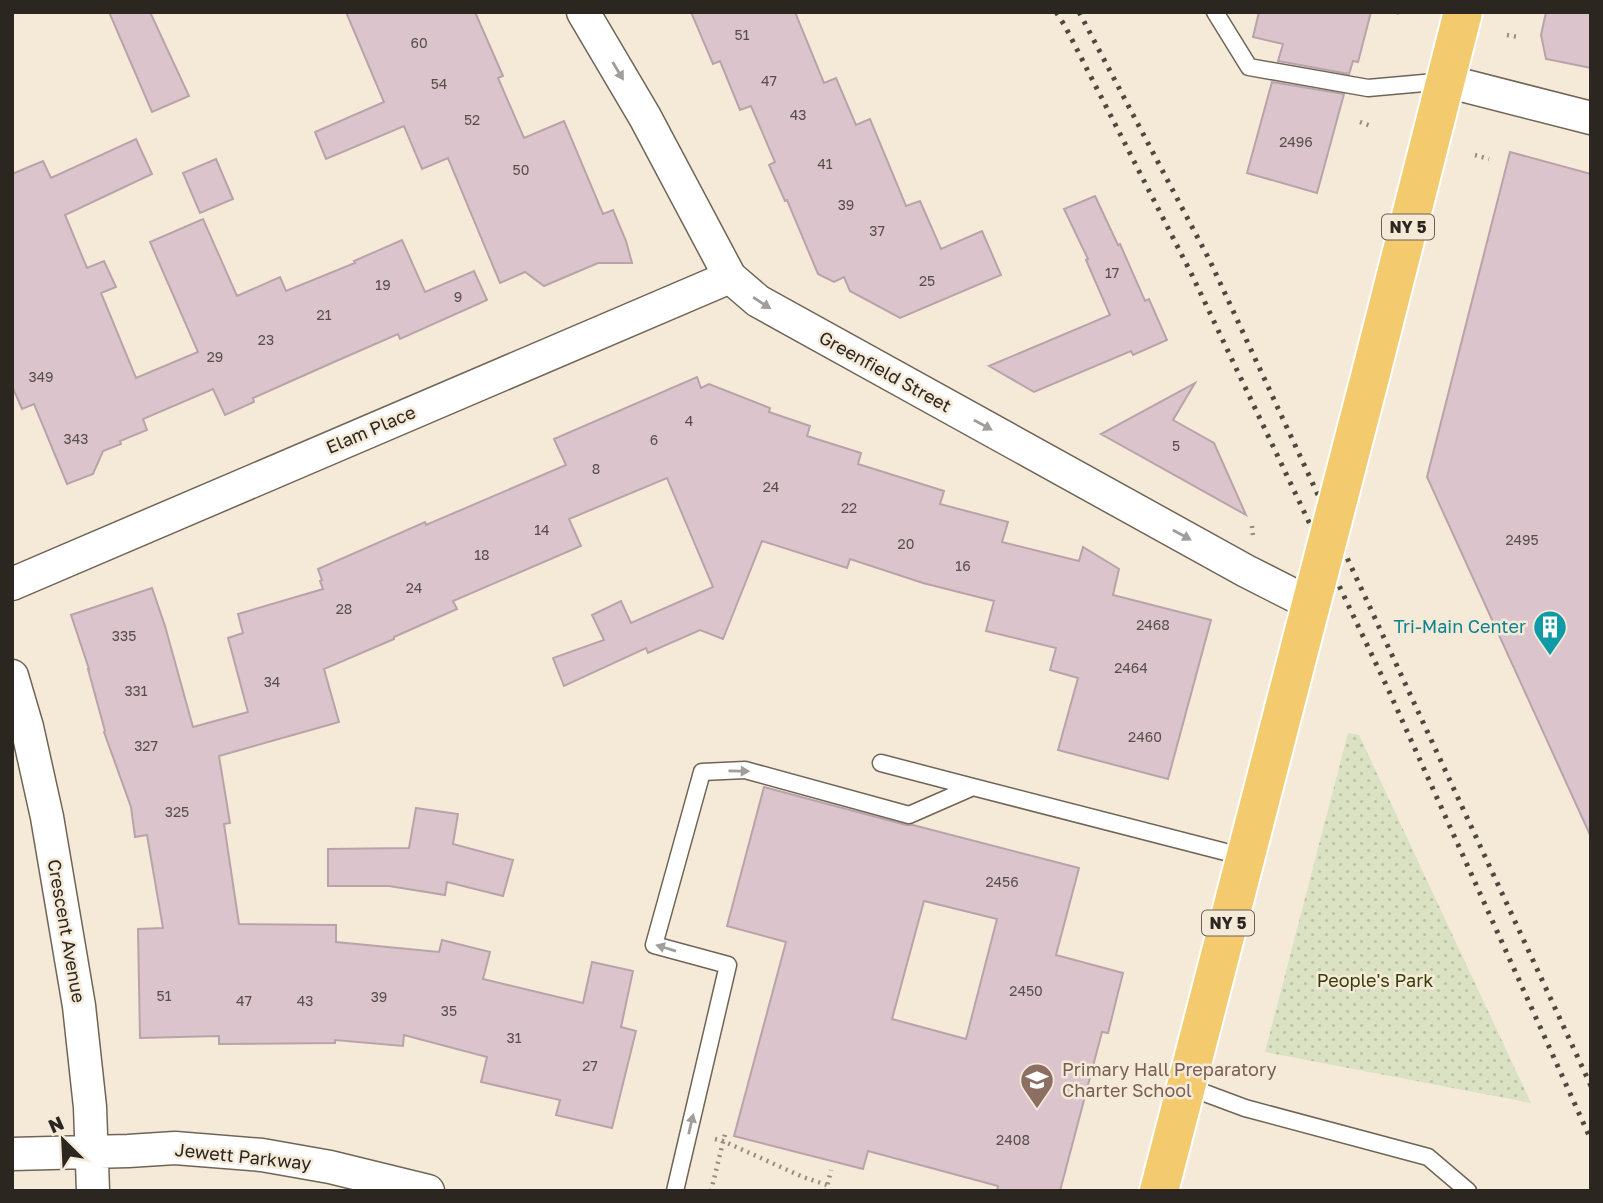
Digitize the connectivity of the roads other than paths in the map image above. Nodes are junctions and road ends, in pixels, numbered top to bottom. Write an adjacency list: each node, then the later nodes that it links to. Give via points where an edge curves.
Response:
1 (583, 12): 6 (street, Greenfield Street, one-way to 6)
2 (1215, 12): 4 (lane, via 1249,67 1368,88)
3 (1464, 12): 4 (main road, NY 5)
4 (1446, 81): 5 (street); 8 (main road, NY 5, bridge)
5 (1591, 118)
6 (730, 277): 7 (street, Elam Place); 8 (street, Greenfield Street, one-way to 8, via 758,301 1246,571)
7 (12, 584)
8 (1313, 595): 12 (main road, NY 5)
9 (12, 676): 14 (street, Crescent Avenue, via 47,817 79,1006)
10 (881, 763): 11 (lane)
11 (973, 787): 12 (lane); 18 (lane, one-way to 11, via 728,965 654,945 702,772 745,769 909,815)
12 (1245, 857): 13 (main road, NY 5)
13 (1186, 1086): 19 (main road, NY 5); 20 (lane, via 1245,1108 1428,1157)
14 (92, 1152): 15 (street, Jewett Parkway); 16 (street, Crescent Avenue); 17 (street, Jewett Parkway, via 174,1148 262,1155)
15 (12, 1154)
16 (93, 1191)
17 (428, 1191)
18 (675, 1191)
19 (1159, 1191)
20 (1468, 1191)

